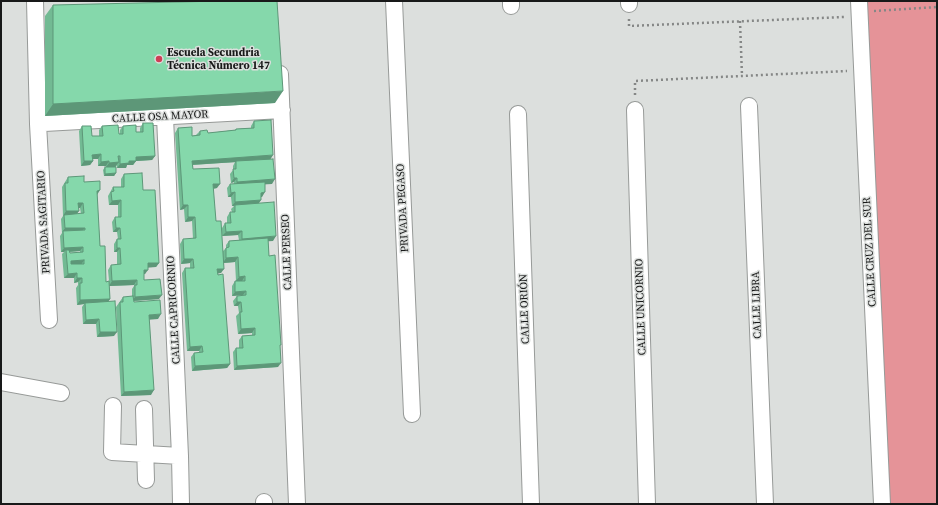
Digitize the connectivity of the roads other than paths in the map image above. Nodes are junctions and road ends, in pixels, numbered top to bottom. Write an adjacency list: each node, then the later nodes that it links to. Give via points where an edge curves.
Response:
1 (394, 1): 16 (street, PRIVADA PEGASO)
2 (41, 7): 10 (street, PRIVADA SAGITARIO)
3 (859, 10): 25 (street, CALLE CRUZ DEL SUR)
4 (279, 57): 6 (street, CALLE PERSEO)
5 (749, 106): 24 (street, CALLE LIBRA)
6 (282, 110): 9 (street, CALLE OSA MAYOR); 21 (street, CALLE PERSEO)
7 (635, 110): 23 (street, CALLE UNICORNIO)
8 (518, 114): 22 (street, CALLE ORIÓN)
9 (165, 117): 10 (street, CALLE OSA MAYOR); 18 (street, CALLE CAPRICORNIO)
10 (38, 124): 11 (street, PRIVADA SAGITARIO)
11 (50, 320)
12 (1, 382): 13 (street)
13 (61, 393)
14 (113, 406): 17 (street, via 112,452)
15 (144, 409): 17 (street)
16 (412, 414)
17 (146, 454): 18 (street); 19 (street)
18 (180, 456): 20 (street, CALLE CAPRICORNIO)
19 (146, 480)
20 (182, 504)
21 (297, 504)
22 (531, 504)
23 (647, 504)
24 (766, 504)
25 (882, 504)

